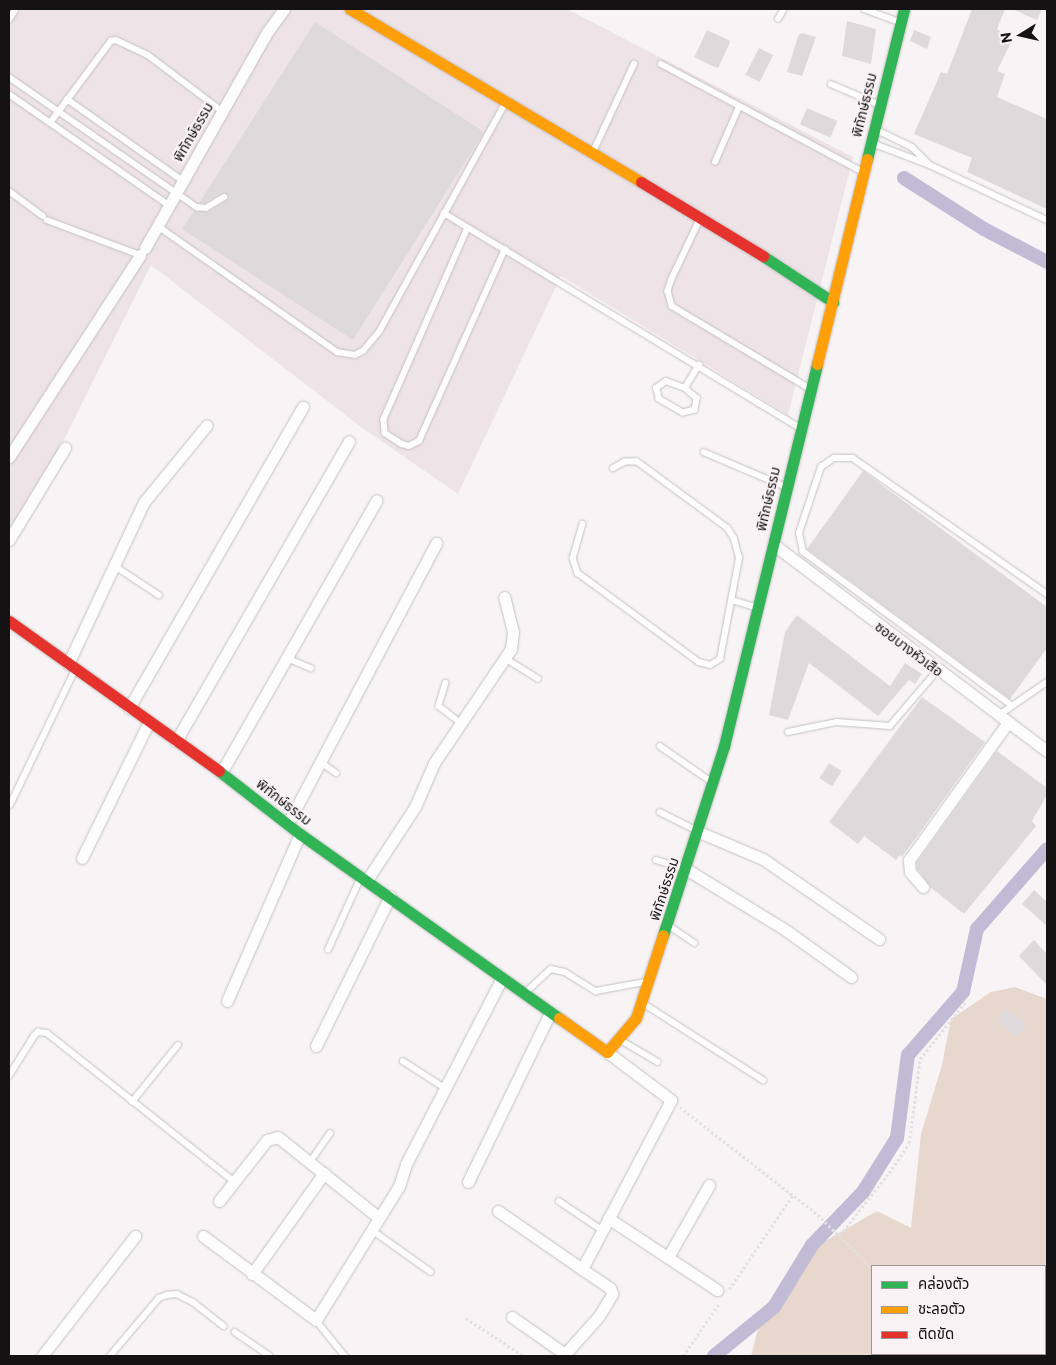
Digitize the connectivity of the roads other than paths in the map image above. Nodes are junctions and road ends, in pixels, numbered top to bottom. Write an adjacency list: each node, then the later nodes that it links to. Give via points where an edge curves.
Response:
1 (16, 9): 8 (lane)
2 (284, 9): 20 (street, พิทักษ์ธรรม)
3 (350, 9): 16 (street)
4 (784, 9): 7 (lane)
5 (864, 9): 9 (lane)
6 (904, 9): 9 (street, พิทักษ์ธรรม)
7 (778, 19)
8 (9, 20)
9 (901, 23): 17 (street, พิทักษ์ธรรม)
10 (634, 64): 24 (lane)
11 (661, 64): 18 (lane)
12 (9, 77): 19 (lane)
13 (831, 84): 17 (lane)
14 (9, 94): 21 (lane)
15 (66, 99): 19 (lane); 20 (lane, via 111,41 116,40 148,55); 28 (lane)
16 (505, 104): 24 (street); 33 (lane)
17 (880, 105): 22 (street, พิทักษ์ธรรม)
18 (739, 107): 25 (lane); 27 (lane)
19 (57, 111): 21 (lane); 30 (lane)
20 (222, 112): 28 (street, พิทักษ์ธรรม)
21 (50, 123): 32 (lane)
22 (874, 128): 23 (street, พิทักษ์ธรรม); 26 (lane, via 912,147)
23 (870, 142): 26 (lane); 27 (street, พิทักษ์ธรรม)
24 (592, 154): 34 (street)
25 (715, 162)
26 (930, 165): 35 (lane)
27 (863, 172): 40 (street, พิทักษ์ธรรม)
28 (182, 180): 30 (street, พิทักษ์ธรรม)
29 (9, 191): 39 (lane, via 45,218)
30 (175, 194): 31 (lane, via 197,207 206,208); 32 (street, พิทักษ์ธรรม)
31 (224, 197)
32 (169, 205): 36 (street, พิทักษ์ธรรม)
33 (444, 213): 36 (lane, via 379,332 363,351 348,355 337,352); 37 (lane)
34 (702, 217): 40 (street); 43 (lane, via 672,279 668,291 672,306)
35 (1047, 220)
36 (158, 226): 39 (street, พิทักษ์ธรรม)
37 (468, 228): 38 (lane); 38 (lane, via 384,419 385,432 402,444 409,446 419,442)
38 (505, 250): 41 (lane)
39 (143, 251): 50 (street, พิทักษ์ธรรม)
40 (832, 302): 43 (street, พิทักษ์ธรรม)
41 (699, 365): 42 (lane); 46 (lane)
42 (685, 388): 42 (lane, via 697,398 698,405 690,413 683,413 659,399 655,393 659,384 666,381)
43 (811, 389): 46 (street, พิทักษ์ธรรม)
44 (303, 407): 74 (street)
45 (207, 425): 58 (street, via 144,502)
46 (801, 428): 52 (street, พิทักษ์ธรรม)
47 (349, 441): 79 (street)
48 (65, 448): 55 (street)
49 (704, 452): 52 (lane)
50 (9, 457)
51 (614, 468): 62 (lane, via 625,462 637,462 727,528 738,549)
52 (786, 487): 57 (street, พิทักษ์ธรรม)
53 (377, 500): 65 (street)
54 (583, 524): 62 (lane, via 573,558 578,573 699,662 710,664 720,659)
55 (9, 540)
56 (436, 543): 82 (street)
57 (773, 544): 63 (street, พิทักษ์ธรรม); 69 (street, ซอยบางหัวเสือ)
58 (115, 566): 60 (lane); 67 (street)
59 (1047, 594): 73 (lane, via 853,458 834,458 821,467 800,532 803,552)
60 (158, 595)
61 (504, 597): 66 (street, via 514,641)
62 (732, 600): 63 (lane)
63 (758, 607): 85 (street, พิทักษ์ธรรม)
64 (9, 621): 67 (street, พิทักษ์ธรรม)
65 (286, 658): 68 (lane); 83 (street)
66 (505, 658): 70 (lane); 77 (street)
67 (72, 667): 74 (street, พิทักษ์ธรรม); 86 (lane)
68 (311, 668)
69 (937, 671): 75 (street, ซอยบางหัวเสือ); 78 (lane, via 890,726 836,722)
70 (538, 679)
71 (1047, 682): 73 (lane)
72 (446, 683): 77 (lane, via 439,706)
73 (1012, 706): 75 (lane)
74 (128, 708): 76 (street, พิทักษ์ธรรม)
75 (1003, 719): 81 (street, ซอยบางหัวเสือ); 95 (street, via 909,860 910,872)
76 (149, 722): 79 (street, พิทักษ์ธรรม); 91 (street)
77 (461, 723): 94 (street, via 434,763 415,807)
78 (788, 732)
79 (176, 741): 83 (street, พิทักษ์ธรรม)
80 (660, 746): 85 (lane)
81 (1047, 751)
82 (321, 762): 84 (lane); 88 (street)
83 (221, 773): 88 (street, พิทักษ์ธรรม)
84 (336, 773)
85 (713, 783): 89 (street, พิทักษ์ธรรม)
86 (10, 805)
87 (660, 812): 89 (lane)
88 (288, 824): 90 (street, พิทักษ์ธรรม)
89 (699, 832): 93 (street, พิทักษ์ธรรม); 98 (street, via 763,859)
90 (300, 834): 94 (street, พิทักษ์ธรรม); 105 (street)
91 (82, 858)
92 (656, 860): 93 (lane)
93 (686, 869): 97 (street, พิทักษ์ธรรม); 101 (street, via 787,931)
94 (364, 878): 96 (street, พิทักษ์ธรรม); 100 (lane)
95 (923, 887)
96 (390, 896): 102 (street, พิทักษ์ธรรม); 110 (street)
97 (668, 925): 99 (lane); 103 (street, พิทักษ์ธรรม)
98 (879, 939)
99 (695, 942)
100 (328, 950)
101 (851, 977)
102 (502, 978): 104 (street, พิทักษ์ธรรม); 116 (street)
103 (649, 981): 104 (lane, via 596,991 565,972 551,969); 106 (street, พิทักษ์ธรรม)
104 (524, 994): 107 (street, พิทักษ์ธรรม)
105 (227, 1001)
106 (642, 1002): 108 (street, พิทักษ์ธรรม, via 636,1018); 115 (lane)
107 (550, 1013): 111 (street, พิทักษ์ธรรม); 122 (street)
108 (619, 1038): 111 (street, พิทักษ์ธรรม); 113 (lane)
109 (178, 1045): 117 (lane)
110 (316, 1046)
111 (607, 1052): 128 (street, via 671,1100)
112 (404, 1061): 116 (lane)
113 (658, 1062)
114 (9, 1076): 117 (lane, via 34,1036 38,1032 47,1033)
115 (763, 1080)
116 (445, 1088): 127 (street, via 406,1164 399,1186)
117 (132, 1102): 121 (lane)
118 (330, 1133): 119 (lane)
119 (310, 1162): 120 (street); 121 (street, via 284,1141 273,1137)
120 (324, 1173): 127 (street); 136 (street)
121 (234, 1181): 124 (street)
122 (468, 1182)
123 (709, 1185): 133 (street)
124 (219, 1201)
125 (559, 1201): 130 (lane)
126 (498, 1211): 134 (street)
127 (379, 1218): 129 (street)
128 (608, 1218): 130 (street); 133 (street)
129 (372, 1230): 135 (lane); 139 (street)
130 (602, 1230): 134 (street)
131 (135, 1236): 143 (street)
132 (203, 1236): 136 (street)
133 (668, 1257): 137 (street)
134 (582, 1269): 142 (street, via 610,1288 612,1294 599,1316)
135 (432, 1272)
136 (252, 1274): 139 (street)
137 (717, 1290)
138 (512, 1317): 142 (street)
139 (316, 1320): 146 (lane)
140 (224, 1326): 144 (lane, via 193,1302 177,1294 166,1295 159,1298)
141 (235, 1332): 145 (lane)
142 (567, 1355)
143 (42, 1356)
144 (110, 1356)
145 (270, 1356)
146 (345, 1356)

